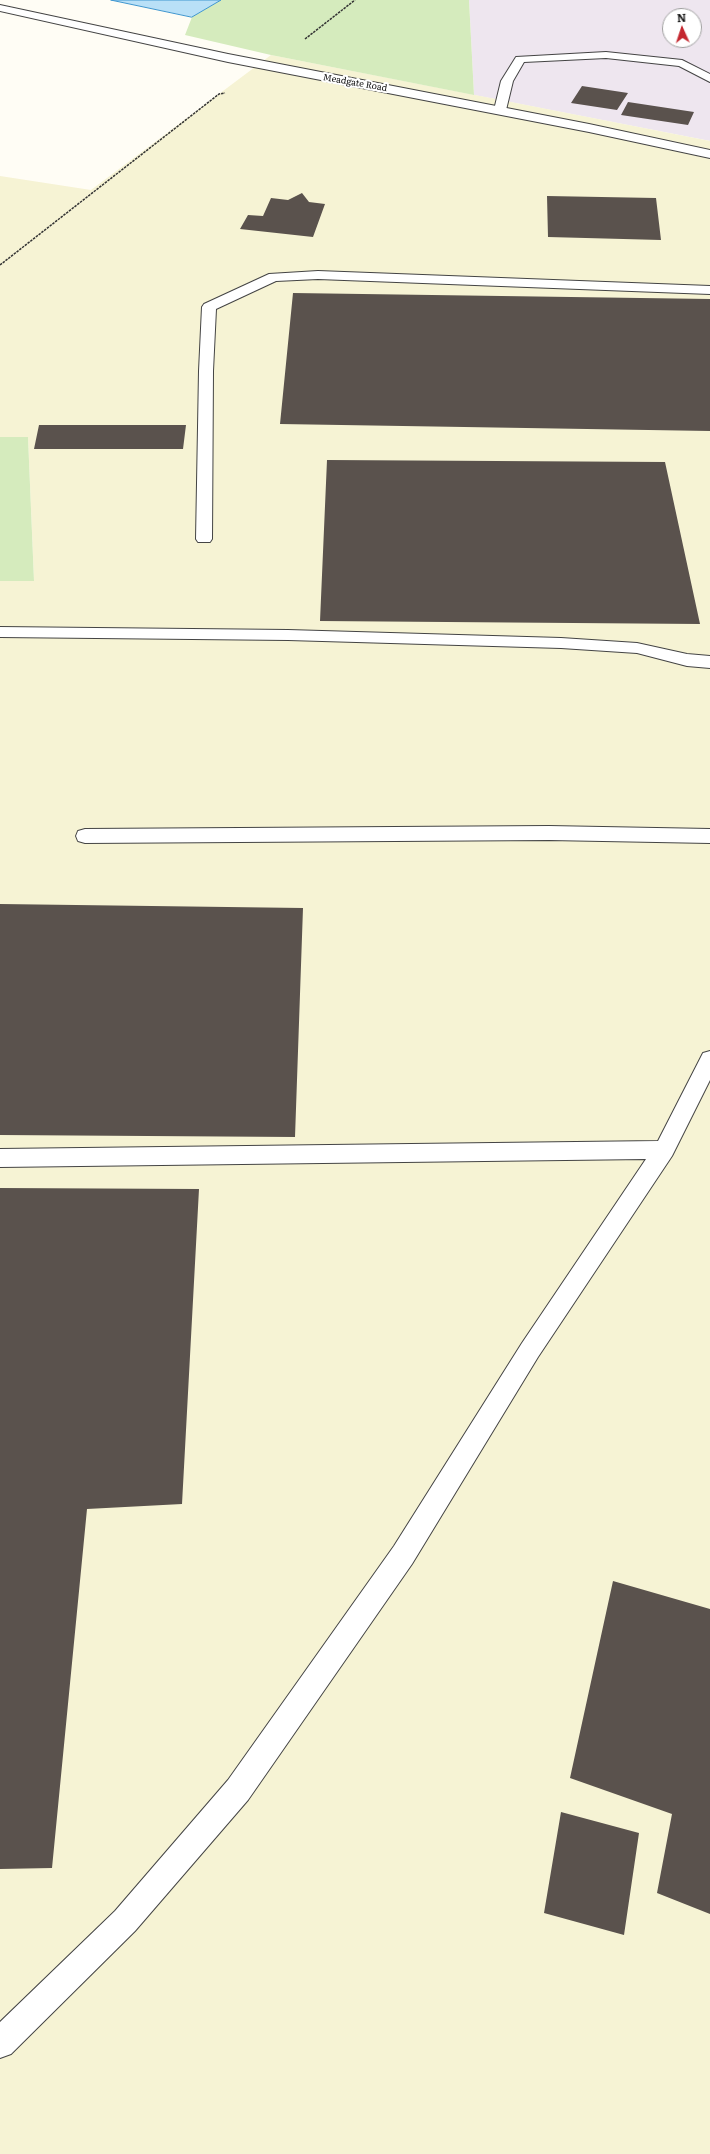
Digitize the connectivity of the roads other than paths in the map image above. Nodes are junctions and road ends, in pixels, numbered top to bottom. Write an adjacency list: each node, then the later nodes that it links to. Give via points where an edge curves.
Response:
1 (0, 8): 3 (street, Meadgate Road, via 267,66)
2 (710, 80): 3 (lane, via 682,63 606,54 520,59 508,81)
3 (500, 110): 4 (street, Meadgate Road)
4 (710, 154)
5 (710, 290): 6 (lane, via 318,275 274,277 210,307 206,372)
6 (204, 539)
7 (0, 632): 8 (lane, via 561,643 637,648 688,660)
8 (710, 662)
9 (85, 836): 10 (lane, via 549,833)
10 (710, 836)
11 (710, 1059): 12 (lane)
12 (664, 1150): 13 (lane); 14 (lane, via 530,1350 403,1555 238,1790 125,1921)
13 (0, 1158)
14 (0, 2043)

